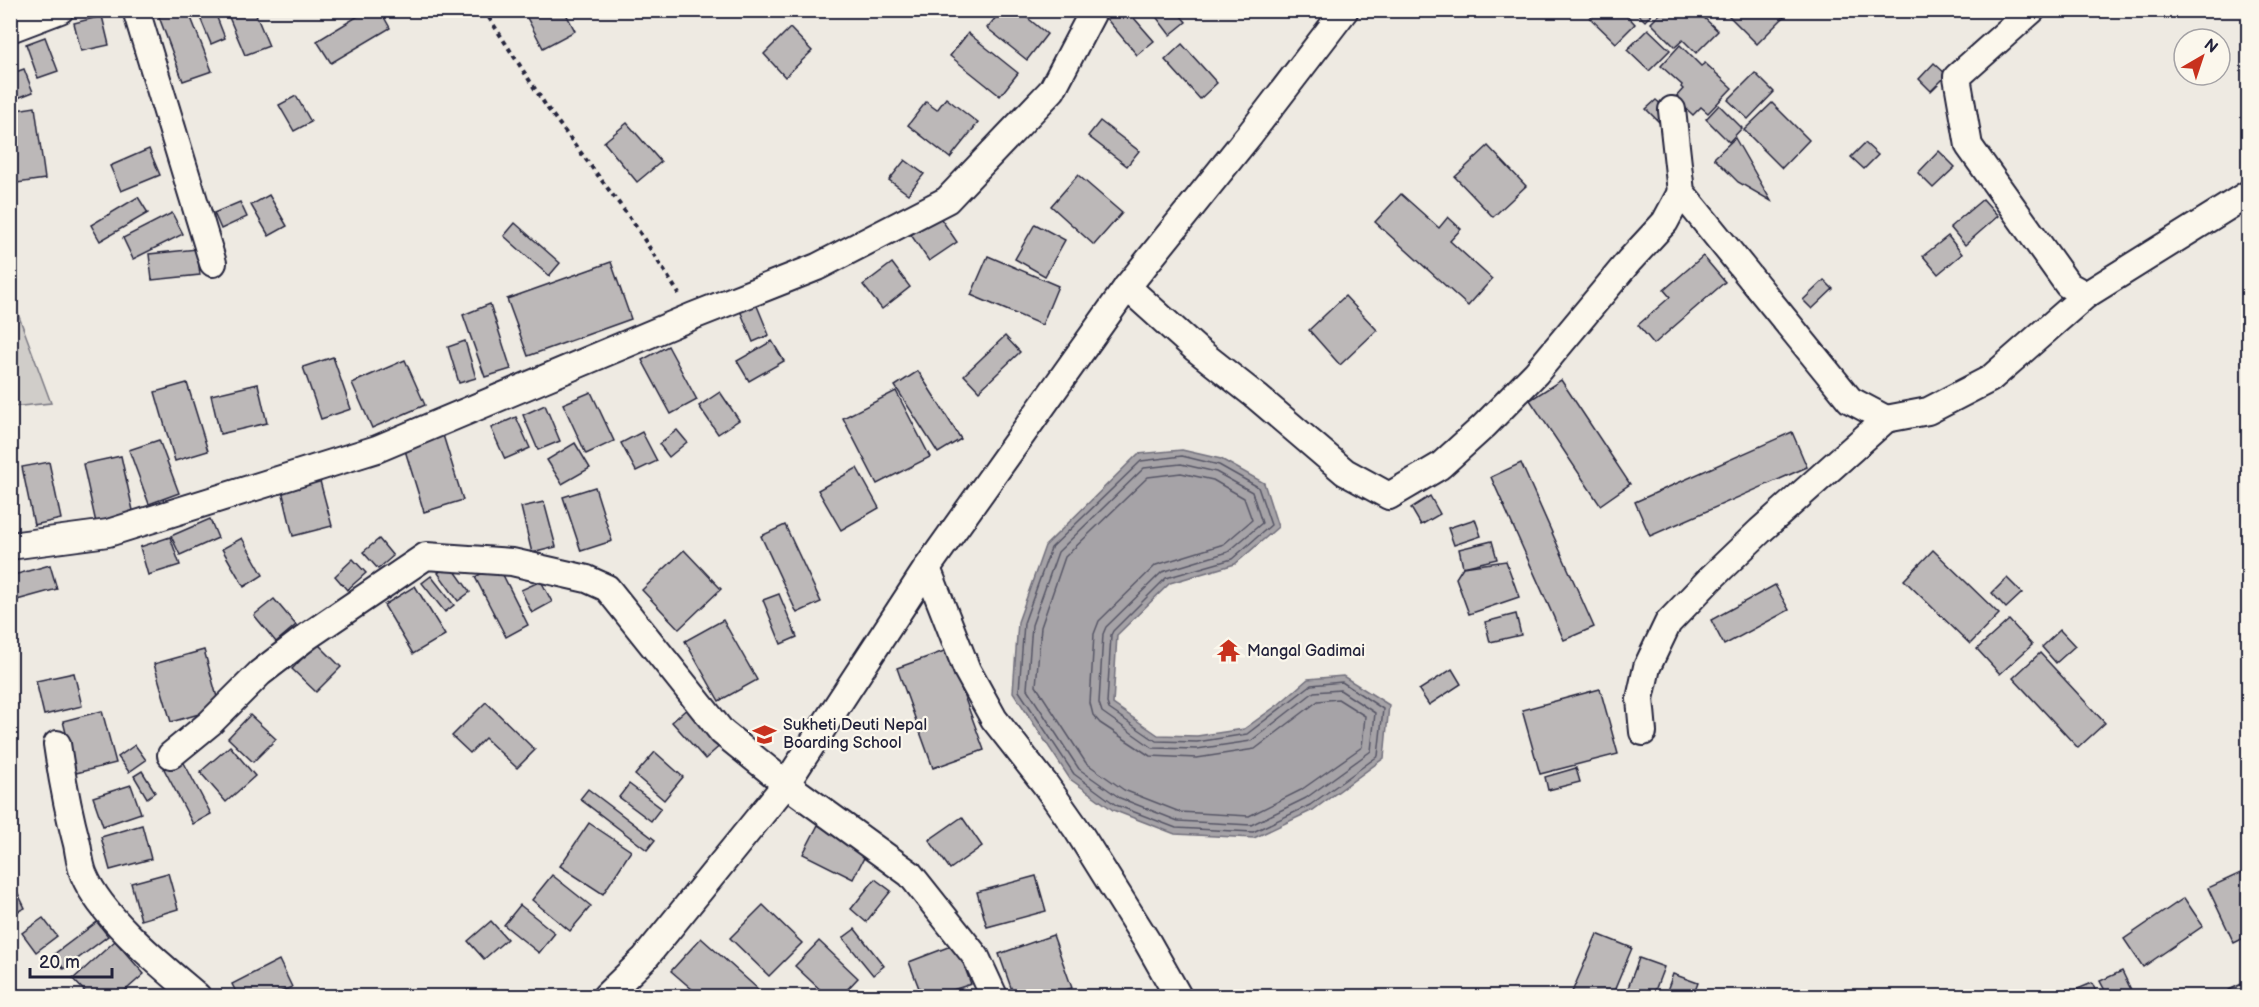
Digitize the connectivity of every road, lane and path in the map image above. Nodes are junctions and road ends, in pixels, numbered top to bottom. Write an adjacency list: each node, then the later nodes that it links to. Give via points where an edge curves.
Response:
1 (60, 10): 7 (street)
2 (136, 10): 11 (street)
3 (484, 10): 14 (path, via 548,109 633,222)
4 (1094, 10): 14 (street, via 1052,90 947,200 817,267)
5 (1345, 10): 12 (street)
6 (2032, 10): 13 (street, via 1957,77 1964,122 1969,146 2068,285)
7 (10, 29)
8 (1672, 110): 9 (street)
9 (1681, 192): 12 (street, via 1665,222 1536,373 1440,466 1389,496 1345,472); 15 (street, via 1851,400)
10 (2248, 194): 13 (street)
11 (213, 263)
12 (1126, 287): 17 (street)
13 (2086, 295): 15 (street, via 1990,379 1928,411)
14 (693, 316): 16 (street, via 377,449 108,533)
15 (1886, 419): 18 (street, via 1760,531 1668,623 1647,667 1640,699)
16 (10, 546)
17 (927, 568): 21 (street); 26 (street, via 967,670 994,719 1078,831)
18 (1643, 732)
19 (57, 744): 23 (street, via 84,876 126,932)
20 (171, 755): 21 (street, via 260,673 426,556 512,562 587,579 608,588 722,732)
21 (786, 784): 24 (street, via 645,958); 25 (street, via 910,874 976,957)
22 (2248, 989): 27 (lane)
23 (197, 996)
24 (606, 996)
25 (994, 996)
26 (1178, 996)
27 (2233, 996)

